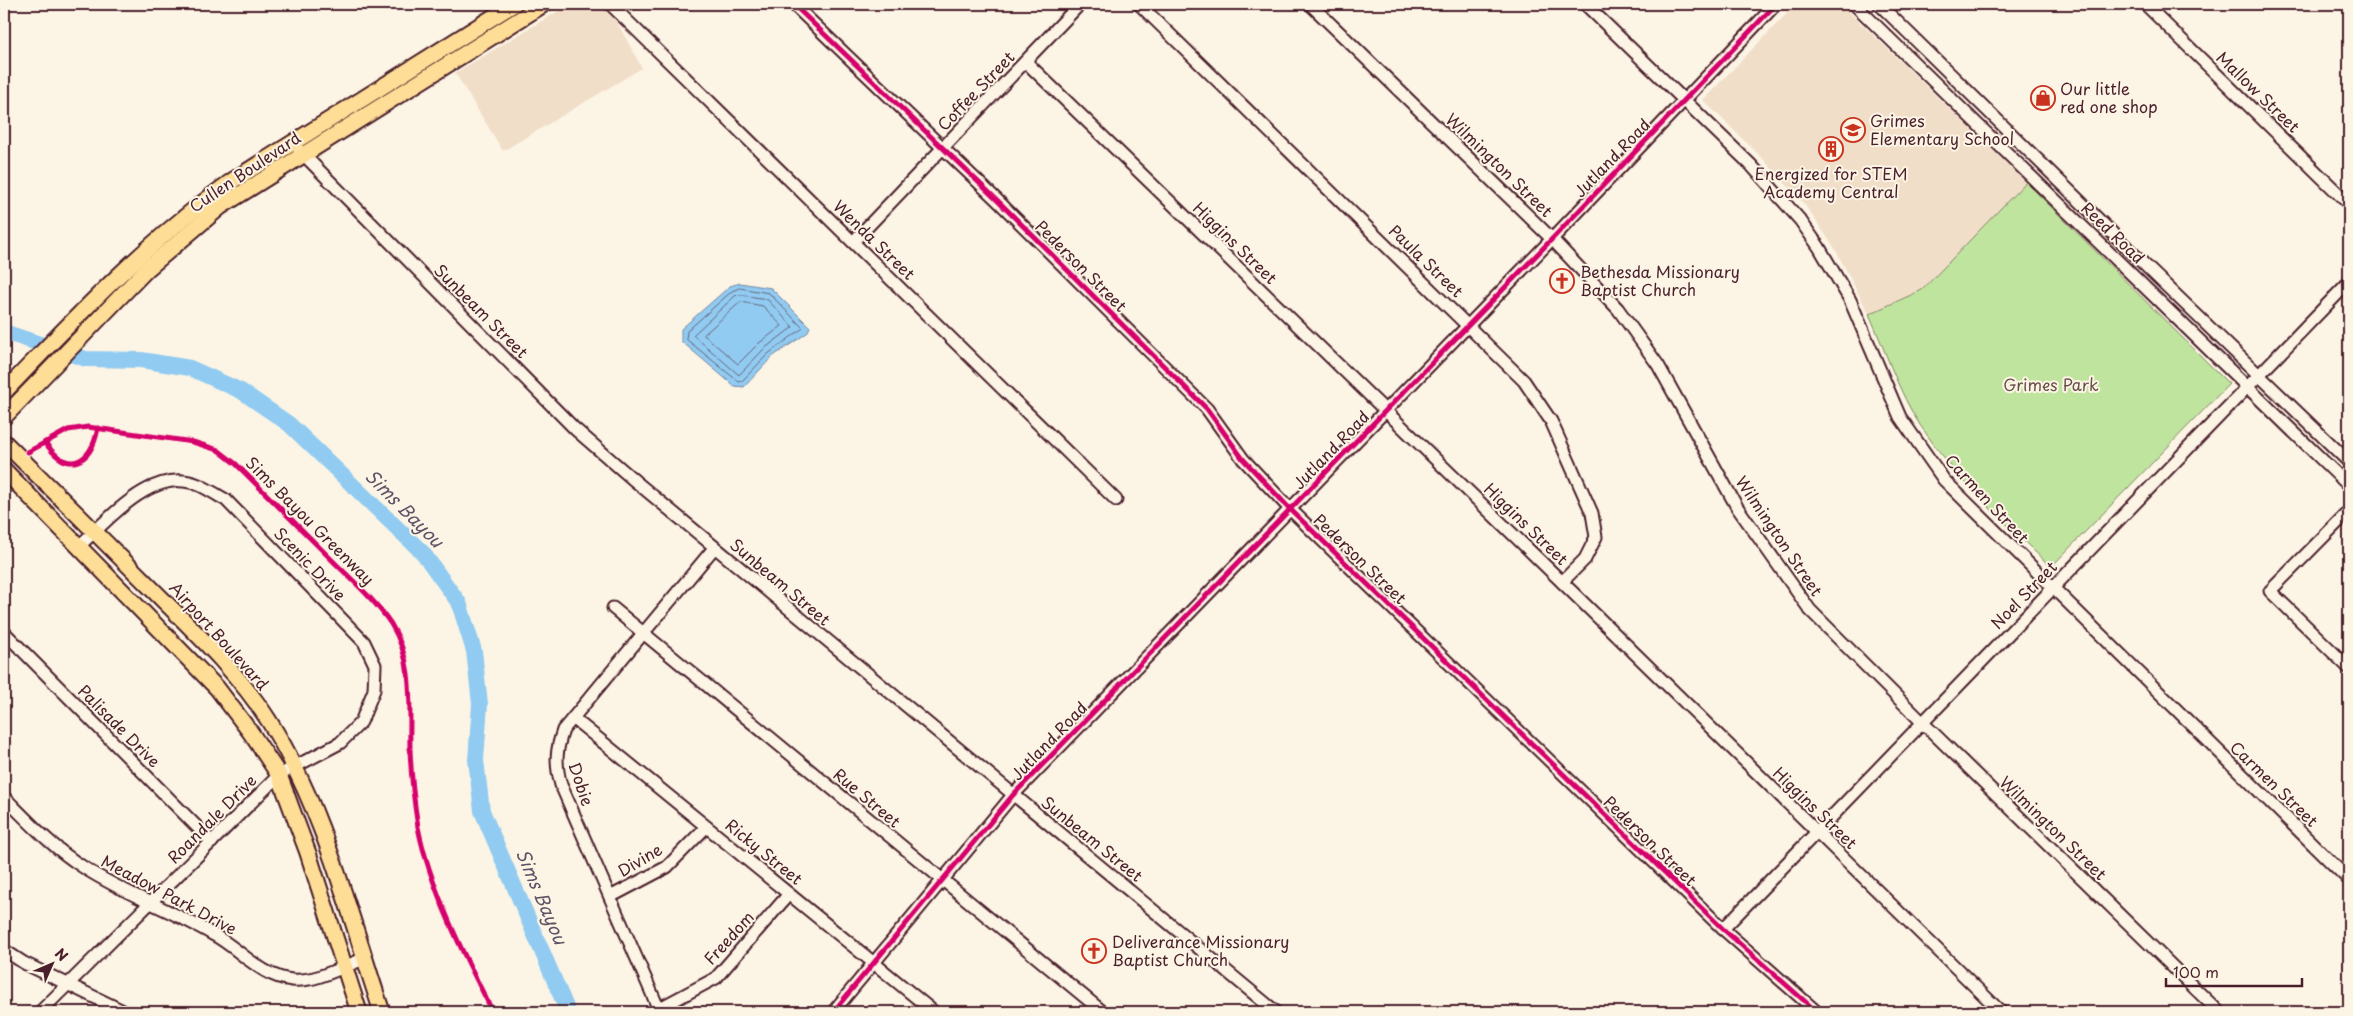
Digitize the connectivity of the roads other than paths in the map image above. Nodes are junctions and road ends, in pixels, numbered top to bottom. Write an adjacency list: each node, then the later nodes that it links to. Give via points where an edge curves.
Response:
1 (544, 4): 13 (main road, Cullen Boulevard)
2 (610, 4): 26 (street, Wenda Street)
3 (793, 4): 21 (street, Pederson Street)
4 (1080, 4): 14 (street, Coffee Street)
5 (1139, 4): 32 (street, Paula Street)
6 (1310, 4): 25 (street, Wilmington Street)
7 (1585, 4): 18 (street, Carmen Street)
8 (1776, 4): 18 (street, Jutland Road)
9 (1854, 4): 16 (street, Reed Road)
10 (1879, 4): 15 (street, Reed Road)
11 (2144, 4): 24 (street, Mallow Street)
12 (508, 7): 13 (main road, via 496,24 465,45); 17 (main road, Cullen Boulevard)
13 (466, 52): 17 (main road, Cullen Boulevard)
14 (1026, 62): 21 (street, Coffee Street); 36 (street, Higgins Street)
15 (1938, 62): 16 (street); 20 (street, Reed Road)
16 (1927, 74): 23 (street, Reed Road)
17 (382, 95): 19 (main road, Cullen Boulevard); 22 (main road, Cullen Boulevard)
18 (1684, 100): 25 (street, Jutland Road); 49 (street, Carmen Street, via 1751,165 1800,220 1819,247 1850,300 1900,417 1944,480)
19 (292, 143): 22 (street, Sunbeam Street); 28 (main road, Cullen Boulevard, via 193,209)
20 (2026, 148): 23 (street); 27 (street, Reed Road)
21 (943, 149): 26 (street, Coffee Street); 43 (street, Pederson Street, via 1207,408 1243,459)
22 (303, 154): 31 (main road, Cullen Boulevard, via 220,207); 47 (street, Sunbeam Street, via 575,429)
23 (2014, 160): 29 (street, Reed Road)
24 (2349, 204)
25 (1552, 239): 32 (street, Jutland Road); 57 (street, Wilmington Street, via 1618,309 1658,365 1736,507 1810,610)
26 (853, 242): 42 (street, Wenda Street)
27 (2151, 271): 29 (street); 33 (street, Reed Road)
28 (117, 276): 31 (main road); 35 (main road, Cullen Boulevard)
29 (2140, 282): 34 (street, Reed Road)
30 (2349, 282): 33 (street, Noel Street)
31 (128, 287): 37 (main road, Cullen Boulevard)
32 (1468, 325): 36 (street, Jutland Road); 48 (street, Paula Street, via 1524,381 1551,421 1592,513 1596,537 1585,559)
33 (2260, 375): 34 (street, Noel Street); 39 (street, Reed Road)
34 (2247, 388): 41 (street, Reed Road); 49 (street, Noel Street)
35 (4, 392)
36 (1386, 412): 43 (street, Jutland Road); 48 (street, Higgins Street)
37 (4, 417)
38 (4, 442): 45 (main road, Airport Boulevard)
39 (2349, 462)
40 (4, 470): 46 (main road)
41 (2349, 486)
42 (1116, 500)
43 (1290, 509): 60 (street, Jutland Road); 70 (street, Pederson Street)
44 (2349, 511): 55 (street, via 2270,591)
45 (95, 532): 46 (street, Scenic Drive); 53 (main road, Airport Boulevard); 58 (street, Scenic Drive, via 135,496 162,482 198,484 226,500 364,642 374,665 374,690 361,722 340,743)
46 (79, 546): 54 (main road)
47 (714, 548): 52 (street, Dobie); 60 (street, Sunbeam Street)
48 (1562, 582): 63 (street, Higgins Street)
49 (2052, 589): 57 (street, Noel Street); 65 (street, Carmen Street)
50 (613, 608): 52 (street, Rue Street)
51 (4, 632): 64 (street, Palisade Drive)
52 (642, 633): 56 (street, Dobie); 66 (street, Rue Street)
53 (198, 635): 54 (main road); 58 (main road, Airport Boulevard, via 253,697)
54 (182, 650): 59 (main road, via 236,712)
55 (2349, 668)
56 (572, 718): 62 (street, Ricky Street); 68 (street, Dobie, via 562,730 556,768)
57 (1923, 723): 63 (street, Noel Street); 87 (street, Wilmington Street)
58 (294, 767): 59 (street, Scenic Drive); 72 (main road, Airport Boulevard, via 328,846)
59 (278, 775): 64 (street, Roandale Drive); 74 (main road, via 308,853)
60 (1013, 796): 66 (street, Jutland Road); 84 (street, Sunbeam Street)
61 (4, 797): 69 (street, Meadow Park Drive, via 52,846 84,868)
62 (706, 826): 67 (street, Ricky Street); 68 (street, Divine, via 667,867)
63 (1817, 832): 70 (street, Noel Street); 86 (street, Higgins Street)
64 (212, 842): 69 (street, Roandale Drive)
65 (2349, 880)
66 (943, 882): 73 (street, Jutland Road); 83 (street, Rue Street)
67 (790, 894): 73 (street, Ricky Street); 76 (street, Freedom, via 716,978)
68 (610, 897): 76 (street, Dobie)
69 (150, 904): 74 (street, Meadow Park Drive, via 215,935 268,973 291,980 311,979); 75 (street, Roandale Drive)
70 (1723, 929): 85 (street, Pederson Street)
71 (4, 950): 75 (street)
72 (364, 959): 74 (street, Meadow Park Drive); 80 (main road, Airport Boulevard)
73 (874, 962): 81 (street, Jutland Road); 82 (street, Ricky Street)
74 (344, 966): 79 (main road)
75 (69, 984): 77 (street, Roandale Drive); 78 (street)
76 (659, 1010)
77 (40, 1012)
78 (125, 1012)
79 (359, 1012)
80 (382, 1012)
81 (833, 1012)
82 (934, 1012)
83 (1102, 1012)
84 (1276, 1012)
85 (1817, 1012)
86 (2001, 1012)
87 (2219, 1012)

